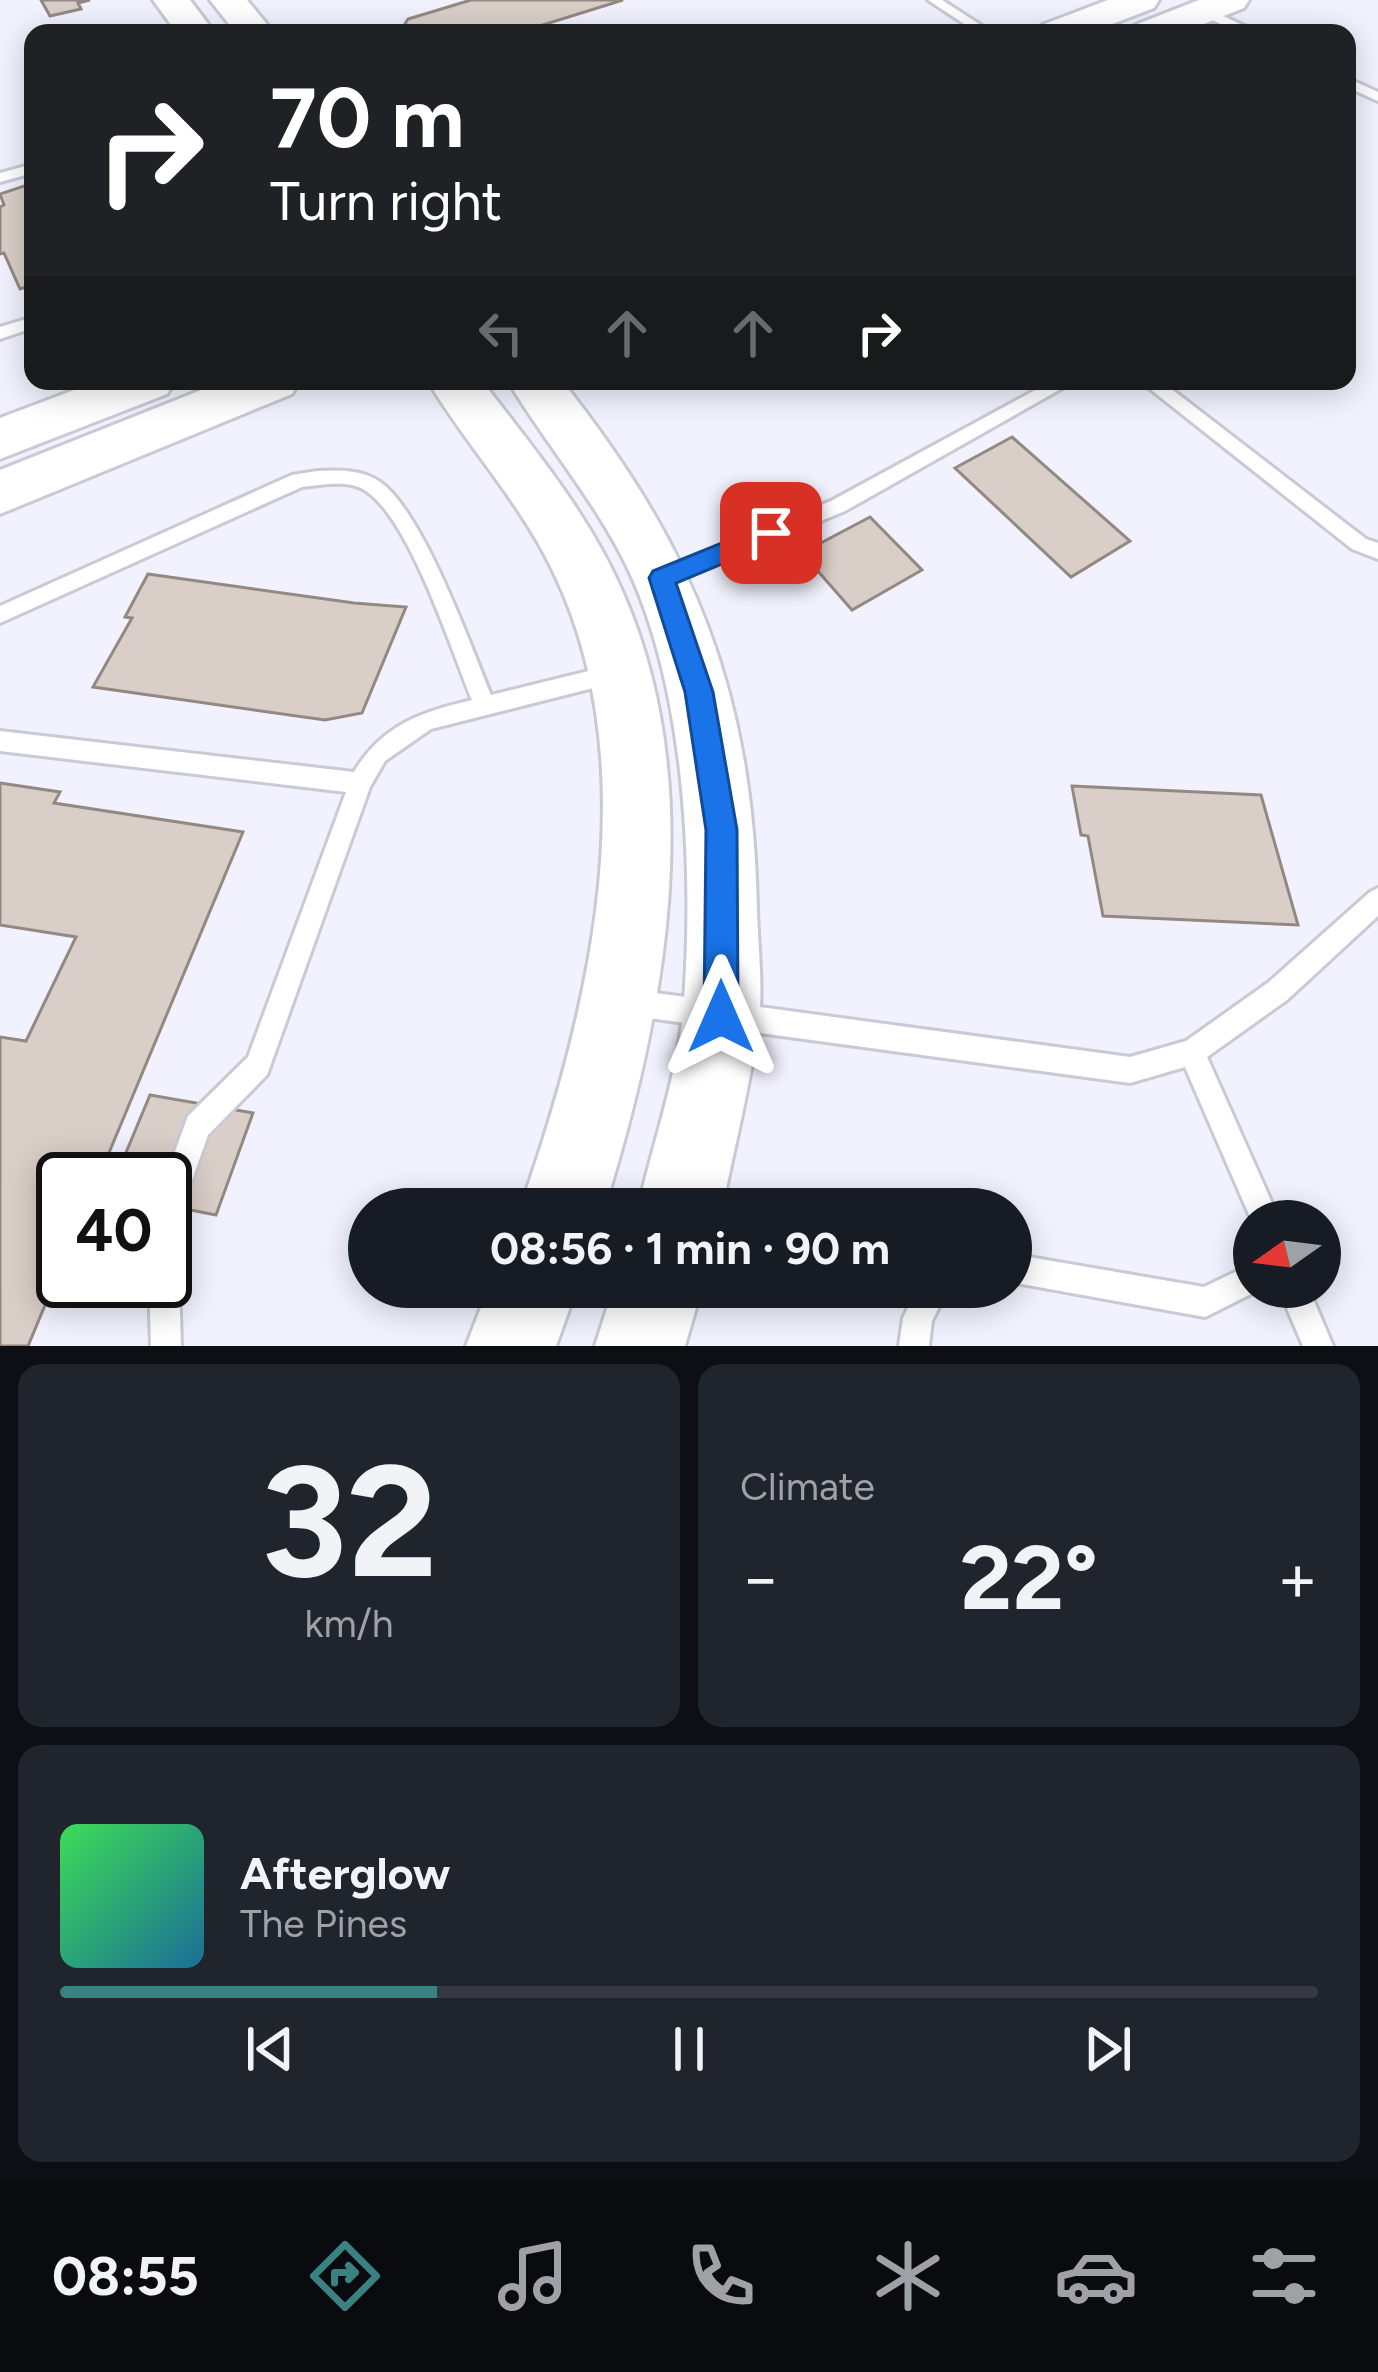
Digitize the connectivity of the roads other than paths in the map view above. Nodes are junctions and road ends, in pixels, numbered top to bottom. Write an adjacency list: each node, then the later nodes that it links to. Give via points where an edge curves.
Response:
1 (227, 0): 5 (street)
2 (934, 0): 6 (lane)
3 (1141, 0): 7 (street)
4 (1206, 4): 8 (street); 9 (lane)
5 (247, 24)
6 (973, 24)
7 (1078, 24)
8 (1166, 24)
9 (1236, 24)
10 (125, 390): 16 (street)
11 (252, 390): 17 (street)
12 (460, 390): 21 (street, via 563,532 596,597)
13 (541, 390): 19 (street)
14 (1050, 390): 19 (lane, via 838,506)
15 (1161, 390): 18 (lane)
16 (0, 440)
17 (0, 493)
18 (1378, 551)
19 (662, 578): 27 (street, via 699,692 722,830)
20 (0, 615): 22 (lane, via 299,480 344,477 374,485 404,520)
21 (619, 672): 22 (lane); 26 (street, via 636,800)
22 (485, 706): 24 (lane, via 425,721 377,754)
23 (0, 741): 24 (lane)
24 (360, 783): 29 (lane, via 258,1066 198,1126)
25 (1378, 900): 28 (lane, via 1277,992)
26 (620, 1000): 27 (lane); 30 (street)
27 (721, 1017): 28 (lane, via 1130,1070); 31 (street)
28 (1192, 1052): 32 (lane)
29 (189, 1152)
30 (570, 1188)
31 (684, 1188)
32 (1257, 1200)
33 (1032, 1272): 34 (lane, via 1205,1301)
34 (1233, 1288)
35 (165, 1308): 40 (lane)
36 (525, 1308): 41 (street)
37 (652, 1308): 42 (street)
38 (923, 1308): 43 (lane)
39 (1302, 1308): 44 (lane)
40 (166, 1346)
41 (511, 1346)
42 (640, 1346)
43 (914, 1346)
44 (1318, 1346)

